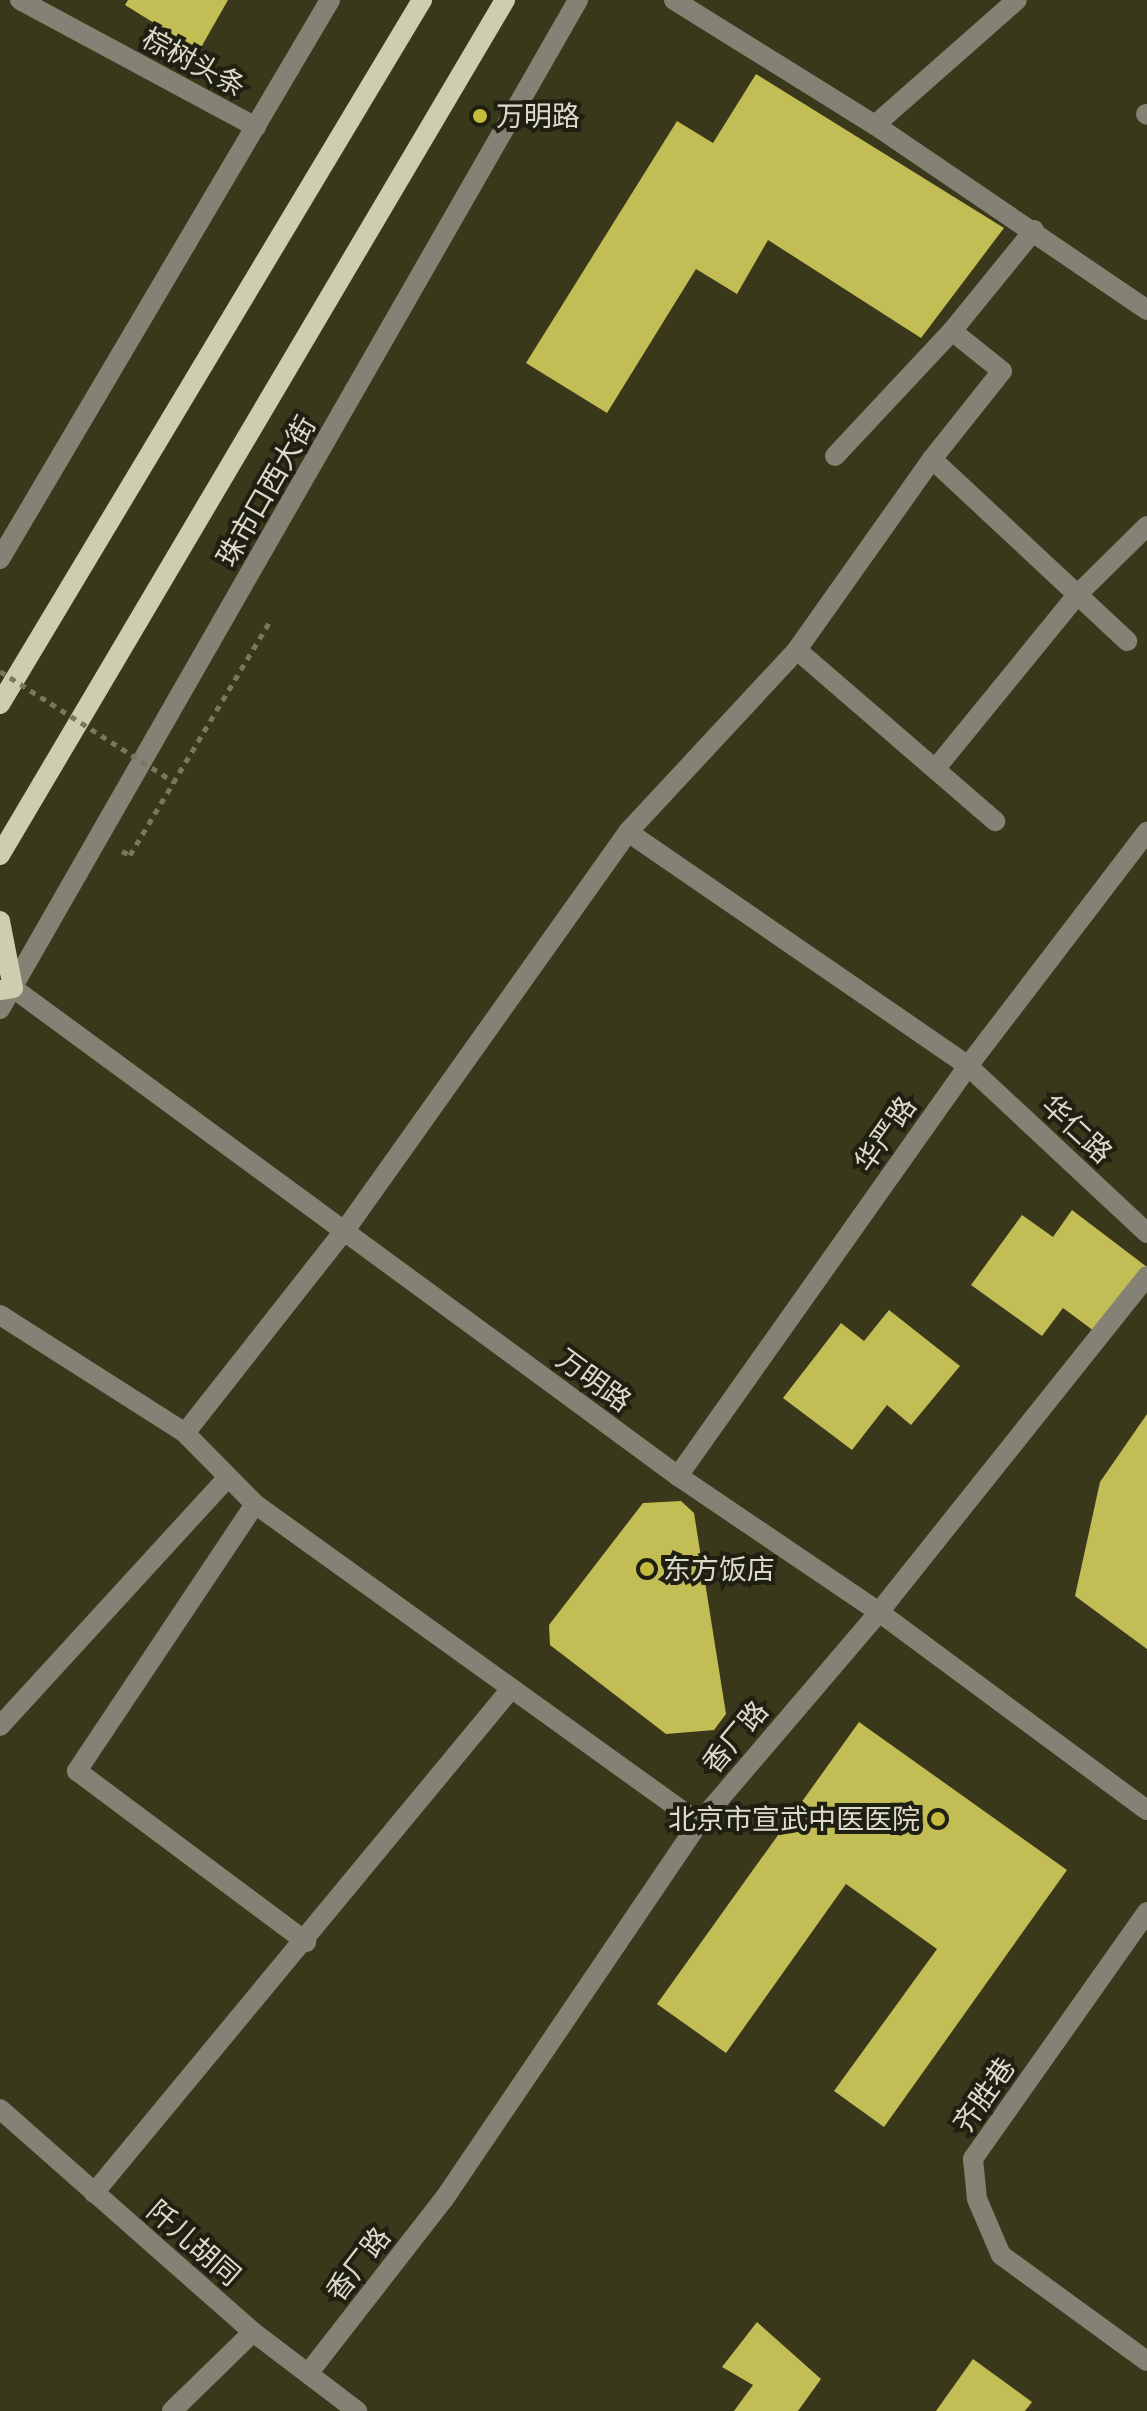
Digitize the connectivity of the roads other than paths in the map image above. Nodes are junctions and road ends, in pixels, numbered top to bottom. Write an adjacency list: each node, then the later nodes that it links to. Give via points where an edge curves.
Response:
1 (20, 0): 9 (street, 棕树头条)
2 (330, 0): 9 (street)
3 (422, 0): 21 (main road)
4 (505, 0): 26 (main road, 珠市口西大街)
5 (578, 0): 28 (street, 珠市口西大街)
6 (1017, 0): 8 (street)
7 (681, 1): 8 (street)
8 (875, 125): 10 (street)
9 (256, 127): 16 (street)
10 (1034, 230): 11 (street); 12 (street)
11 (1147, 310)
12 (952, 331): 13 (street); 14 (street, via 1002,371)
13 (835, 456)
14 (932, 459): 18 (street); 20 (street)
15 (1147, 526): 18 (street)
16 (8, 527): 17 (street)
17 (0, 559)
18 (1078, 594): 19 (street); 22 (street)
19 (1127, 641)
20 (797, 650): 22 (street); 24 (street)
21 (0, 704)
22 (936, 768): 23 (street)
23 (995, 821)
24 (628, 832): 30 (street, 华仁路); 31 (street)
25 (1147, 832): 30 (street, 华严路)
26 (0, 855)
27 (0, 921): 28 (main road)
28 (7, 989): 29 (street, 珠市口西大街); 31 (street, 万明路)
29 (0, 1009)
30 (968, 1066): 32 (street, 华仁路); 36 (street, 华严路)
31 (344, 1231): 35 (street); 36 (street, 万明路)
32 (1147, 1233)
33 (1147, 1276): 39 (street, 香厂路)
34 (0, 1315): 35 (street)
35 (185, 1433): 37 (street)
36 (678, 1476): 39 (street, 万明路)
37 (227, 1478): 38 (street); 41 (street)
38 (255, 1504): 40 (street); 45 (street, via 77,1771)
39 (879, 1612): 42 (street, 万明路); 43 (street, 香厂路)
40 (510, 1690): 43 (street); 45 (street)
41 (0, 1726)
42 (1147, 1810)
43 (699, 1823): 50 (street, 香厂路, via 444,2199)
44 (1147, 1912): 49 (street, 齐胜巷, via 973,2159 977,2199 1001,2255)
45 (306, 1942): 47 (street)
46 (0, 2109): 47 (street, 阡儿胡同)
47 (94, 2193): 48 (street, 阡儿胡同)
48 (253, 2332): 50 (street, 阡儿胡同); 51 (street)
49 (1147, 2361)
50 (310, 2371): 52 (street, 阡儿胡同)
51 (172, 2411)
52 (357, 2411)

